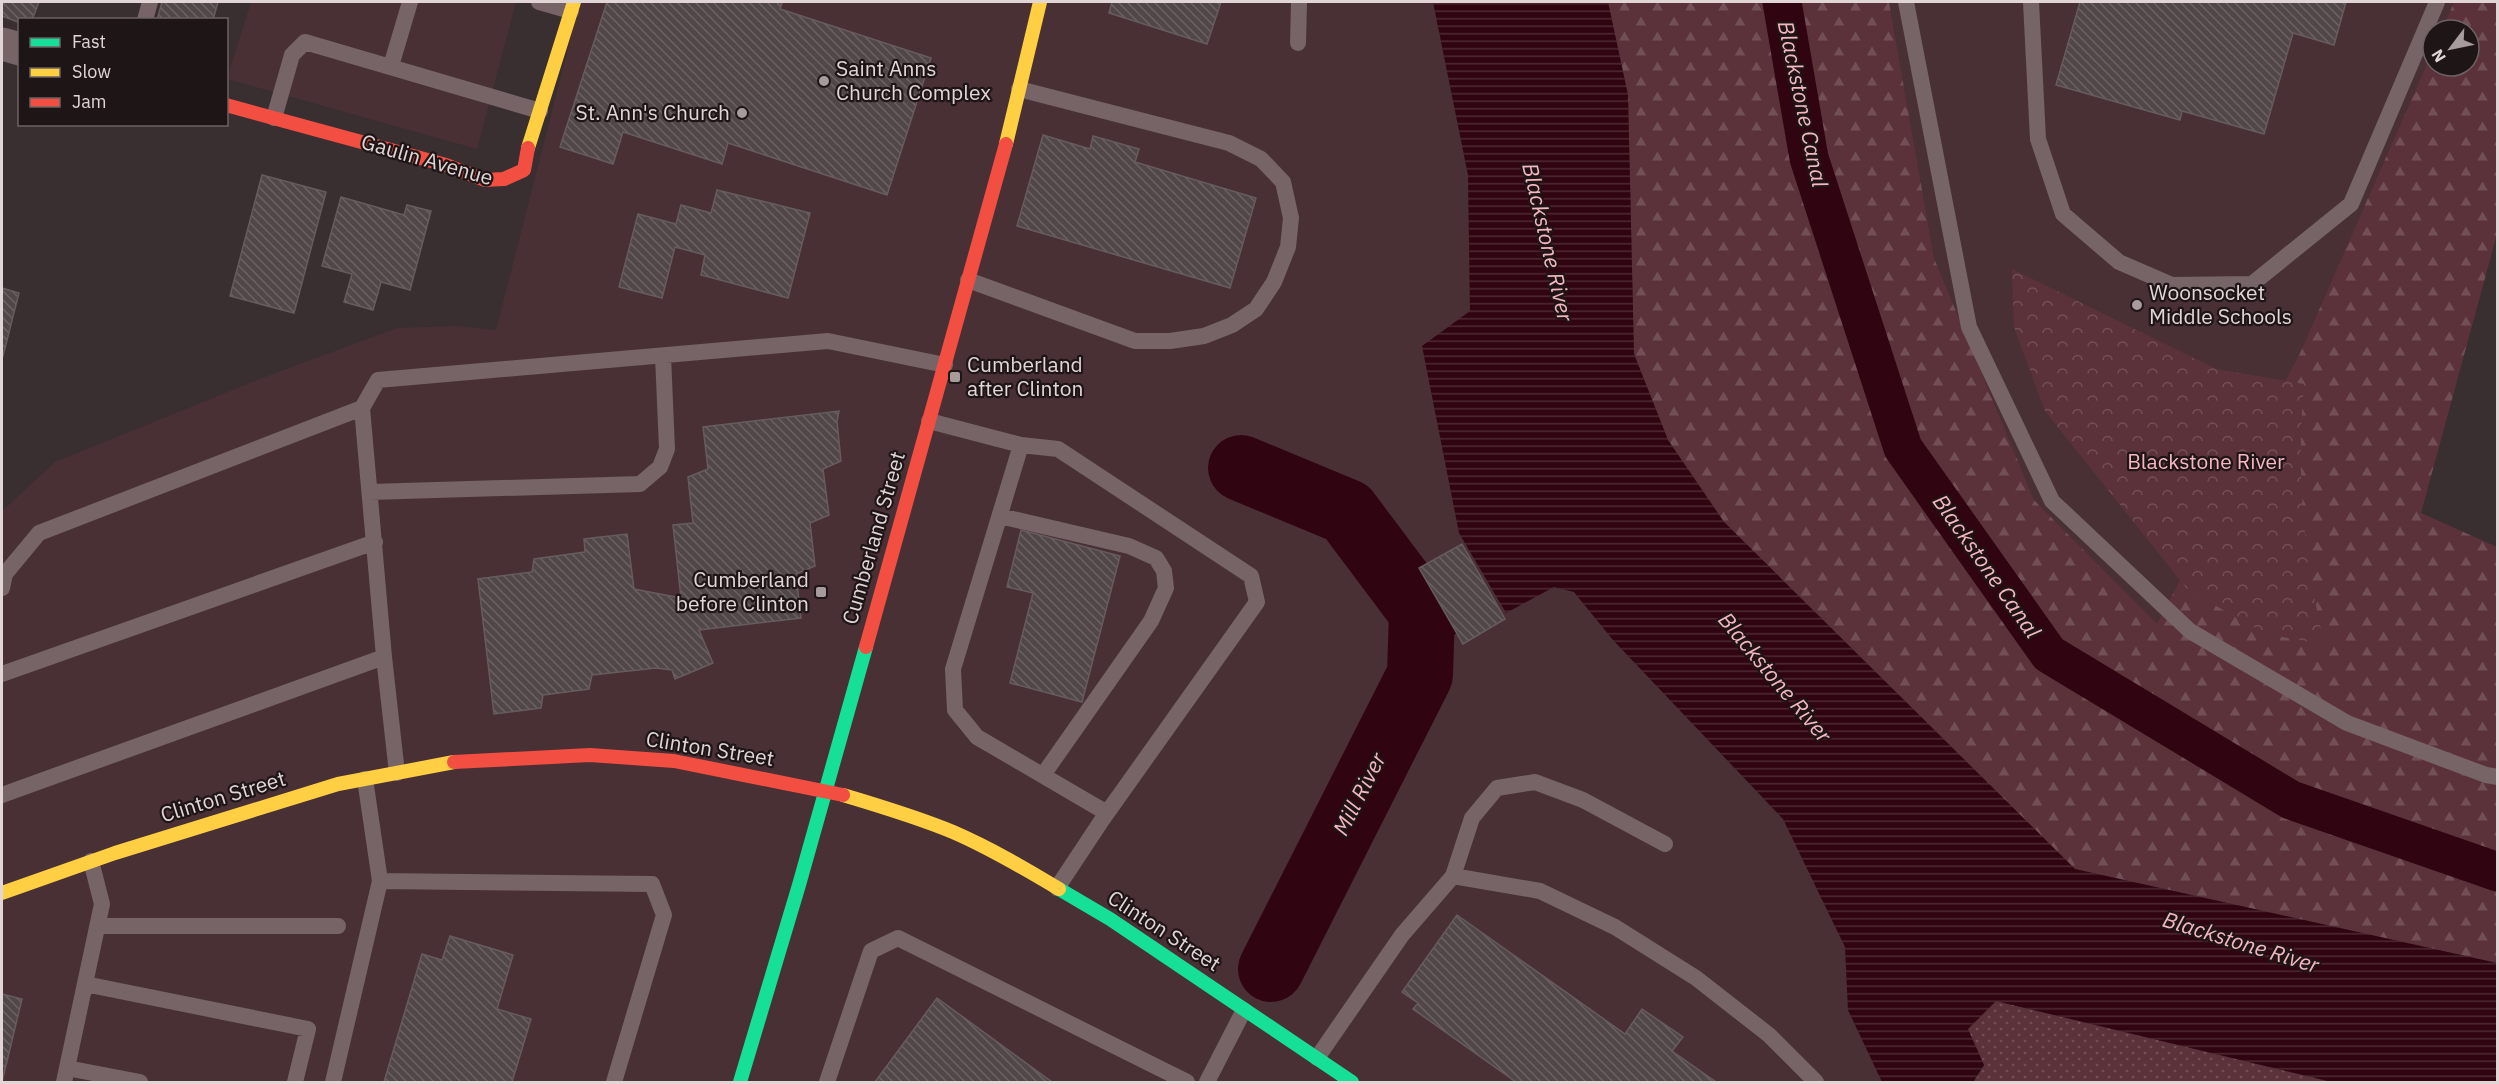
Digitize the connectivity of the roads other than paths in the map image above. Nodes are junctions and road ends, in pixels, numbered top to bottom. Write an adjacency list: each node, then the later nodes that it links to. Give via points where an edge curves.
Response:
1 (150, 2): 10 (lane)
2 (410, 2): 14 (lane)
3 (539, 2): 9 (lane)
4 (1040, 2): 15 (main road, Cumberland Street)
5 (1299, 2): 11 (lane)
6 (1906, 2): 33 (lane, via 1969,327 2052,501 2190,631 2347,723)
7 (2031, 2): 8 (lane, via 2038,139 2063,214 2119,262 2172,285 2252,284 2351,204)
8 (2437, 2)
9 (572, 6): 17 (main road, Gaulin Avenue)
10 (146, 18)
11 (1298, 43)
12 (2, 44): 13 (street)
13 (18, 48)
14 (391, 66): 17 (lane); 18 (lane, via 305,42 292,55)
15 (1019, 89): 19 (main road, Cumberland Street); 19 (lane, via 1229,143 1261,159 1283,182 1291,218 1288,247 1274,282 1256,309 1204,336 1170,341 1135,341)
16 (228, 106): 18 (main road, Gaulin Avenue)
17 (540, 111): 18 (main road, Gaulin Avenue, via 524,171 504,182 477,179 446,165)
18 (274, 118)
19 (968, 280): 21 (main road, Cumberland Street)
20 (663, 356): 21 (lane, via 828,341); 22 (lane, via 378,380); 25 (lane, via 667,449 660,467 640,484)
21 (945, 364): 23 (main road, Cumberland Street)
22 (362, 408): 25 (lane); 28 (lane, via 39,533 5,574)
23 (929, 421): 24 (lane); 35 (main road, Cumberland Street)
24 (1021, 445): 26 (lane); 37 (lane, via 1058,449 1251,576 1257,602)
25 (370, 492): 27 (lane)
26 (1000, 516): 32 (lane, via 952,669 955,710 977,737); 32 (lane, via 1129,546 1156,558 1164,571 1166,588 1151,621)
27 (375, 542): 29 (lane); 30 (lane)
28 (2, 588)
29 (384, 657): 31 (lane); 36 (lane)
30 (2, 674)
31 (397, 773): 34 (main road, Clinton Street); 35 (main road, Clinton Street, via 453,762 590,755 674,760)
32 (1043, 775): 37 (lane)
33 (2498, 777)
34 (365, 779): 39 (main road, Clinton Street); 41 (lane)
35 (825, 790): 42 (main road, Clinton Street, via 955,833); 54 (main road, Cumberland Street)
36 (2, 795)
37 (1107, 813): 42 (lane)
38 (1665, 844): 40 (lane, via 1582,800 1535,782 1497,788 1472,818)
39 (91, 861): 43 (main road, Clinton Street); 44 (lane, via 102,904)
40 (1453, 876): 48 (lane, via 1402,935); 59 (lane, via 1540,891 1615,927 1696,978 1768,1035)
41 (380, 881): 52 (lane); 53 (lane, via 652,884 664,915)
42 (1057, 888): 47 (main road, Clinton Street)
43 (2, 893)
44 (98, 926): 45 (lane); 46 (lane)
45 (338, 926)
46 (86, 984): 49 (lane); 51 (lane, via 308,1029)
47 (1244, 1010): 48 (main road, Clinton Street); 57 (lane)
48 (1317, 1059): 58 (main road, Clinton Street)
49 (66, 1076): 50 (lane)
50 (140, 1083)
51 (295, 1083)
52 (333, 1083)
53 (615, 1083)
54 (740, 1083)
55 (827, 1083): 56 (lane, via 871,951 898,938)
56 (1187, 1083)
57 (1208, 1083)
58 (1352, 1083)
59 (1816, 1083)

